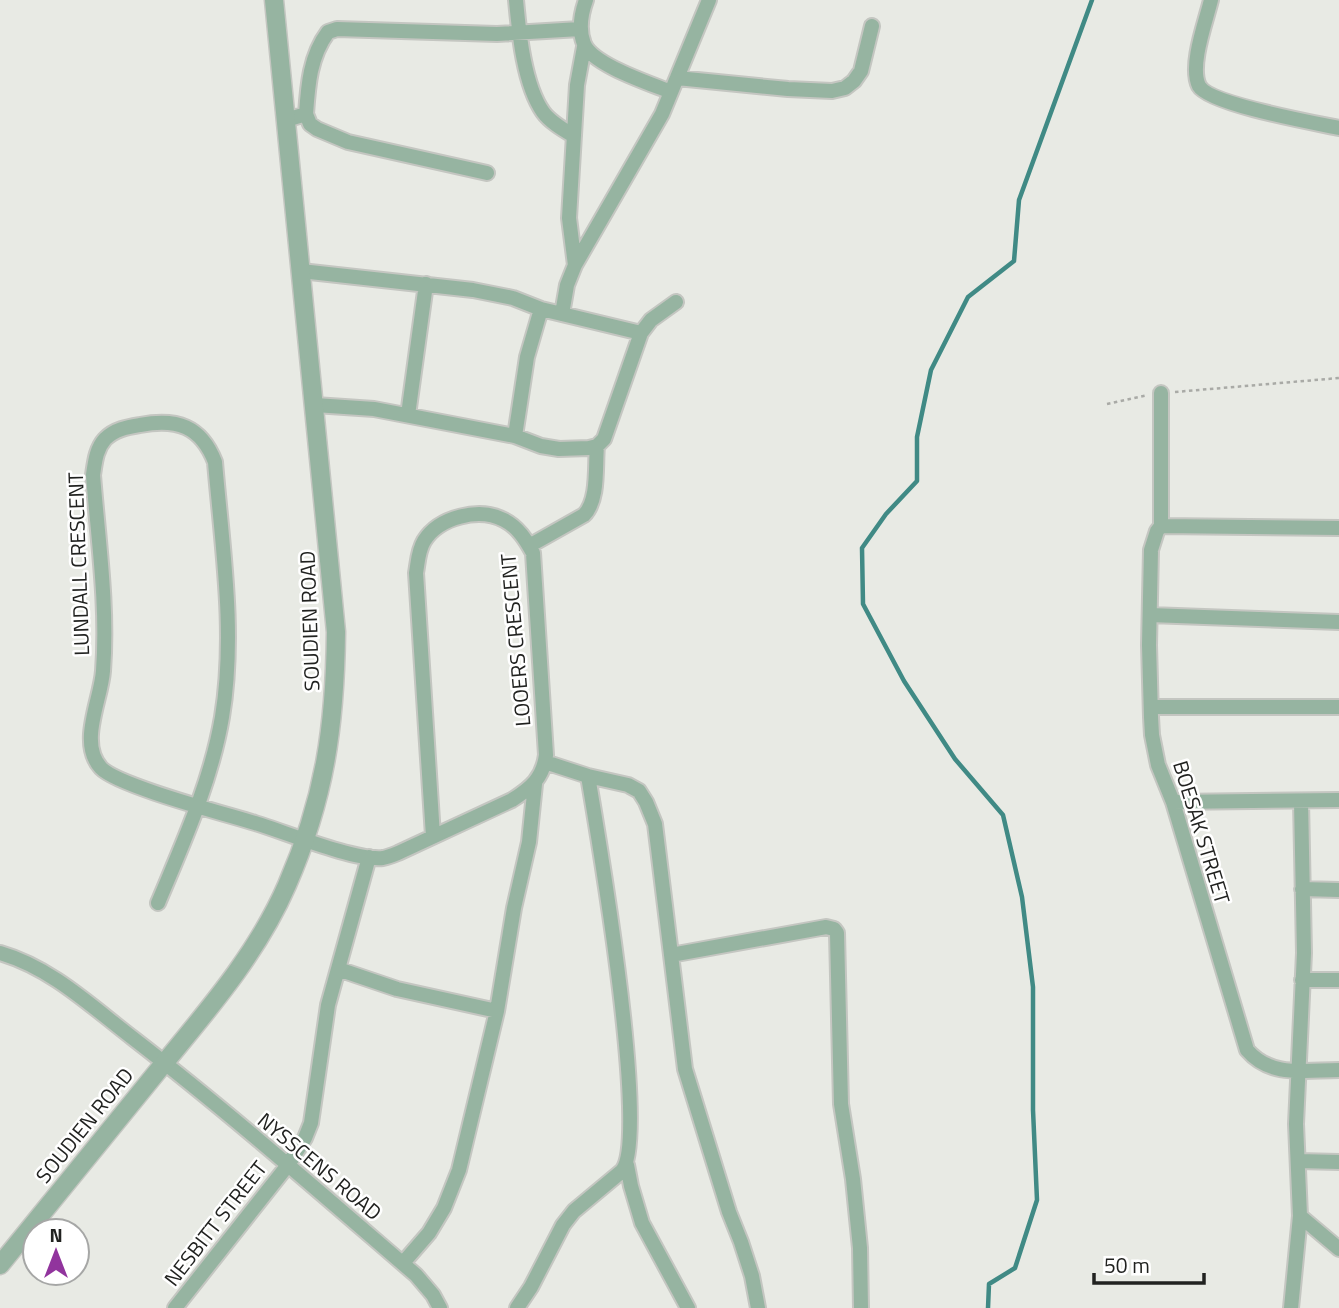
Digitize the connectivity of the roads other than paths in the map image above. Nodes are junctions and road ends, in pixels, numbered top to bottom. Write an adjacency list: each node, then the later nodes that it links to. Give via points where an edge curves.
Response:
1 (274, 0): 12 (street, SOUDIEN ROAD)
2 (516, 0): 8 (street)
3 (586, 0): 7 (street)
4 (709, 0): 10 (street)
5 (1211, 0): 13 (street, via 1196,67 1200,87 1208,95)
6 (872, 26): 10 (street, via 861,71 845,88)
7 (580, 29): 8 (street); 9 (street)
8 (519, 32): 11 (street, via 328,32 315,53); 14 (street, via 531,85 544,113)
9 (584, 47): 10 (street, via 604,63); 14 (street)
10 (674, 85): 16 (street)
11 (306, 114): 12 (street); 15 (street, via 317,129 348,142)
12 (286, 120): 17 (street, SOUDIEN ROAD)
13 (1339, 128)
14 (574, 136): 16 (street, via 569,218)
15 (487, 173)
16 (575, 265): 21 (street)
17 (301, 271): 18 (street); 24 (street, SOUDIEN ROAD)
18 (426, 284): 20 (street, via 513,298); 25 (street)
19 (676, 302): 22 (street)
20 (541, 309): 21 (street); 26 (street, via 527,357)
21 (562, 314): 22 (street)
22 (641, 333): 27 (street, via 604,439)
23 (1161, 393): 28 (street, BOESAK STREET)
24 (315, 405): 25 (street); 43 (street, SOUDIEN ROAD, via 336,632 336,681 328,755)
25 (408, 415): 26 (street)
26 (515, 436): 27 (street, via 559,449)
27 (597, 446): 30 (street, via 589,510)
28 (1161, 526): 29 (street); 31 (street, BOESAK STREET, via 1151,550)
29 (1339, 527)
30 (529, 546): 35 (street, LOOERS CRESCENT); 42 (street, LOOERS CRESCENT, via 504,520 472,514 439,526 419,551 416,573)
31 (1150, 615): 32 (street); 33 (street, BOESAK STREET)
32 (1339, 622)
33 (1151, 707): 34 (street); 40 (street, BOESAK STREET, via 1158,765)
34 (1339, 708)
35 (545, 762): 36 (street); 37 (street, LOOERS CRESCENT)
36 (588, 776): 49 (street, via 628,785 646,802 654,824); 60 (street, via 624,1029 632,1133)
37 (535, 784): 42 (street, via 512,800); 53 (street, via 530,842)
38 (1339, 800): 39 (street)
39 (1301, 801): 40 (street); 45 (street)
40 (1173, 802): 55 (street, BOESAK STREET, via 1247,1049 1265,1065)
41 (197, 805): 41 (street, LUNDALL CRESCENT, via 222,718 228,662 215,462 208,446 187,427 154,422 120,429 105,439 96,454 93,475 104,624 103,673 92,751 107,774); 43 (street, LUNDALL CRESCENT); 47 (street)
42 (433, 836): 44 (street, via 398,853)
43 (306, 839): 44 (street); 54 (street, SOUDIEN ROAD, via 287,887 254,946)
44 (369, 858): 50 (street, NESBITT STREET)
45 (1302, 889): 46 (street); 51 (street)
46 (1339, 890)
47 (158, 903)
48 (0, 953): 54 (street, NYSSCENS ROAD, via 61,982)
49 (671, 955): 69 (street, via 685,1069 745,1253); 70 (street, via 834,929 841,1104 860,1248)
50 (338, 969): 53 (street, via 397,989); 59 (street, NESBITT STREET, via 319,1056 311,1124)
51 (1302, 980): 52 (street); 55 (street)
52 (1339, 980)
53 (497, 1011): 63 (street, via 459,1170 444,1208)
54 (165, 1063): 59 (street, NYSSCENS ROAD); 64 (street, SOUDIEN ROAD)
55 (1297, 1070): 56 (street, BOESAK STREET); 57 (street)
56 (1339, 1070)
57 (1298, 1161): 58 (street); 61 (street)
58 (1339, 1162)
59 (288, 1165): 63 (street, NYSSCENS ROAD); 65 (street, NESBITT STREET)
60 (627, 1165): 67 (street, via 563,1224); 68 (street, via 642,1223)
61 (1300, 1216): 62 (street); 71 (street)
62 (1339, 1249)
63 (403, 1264): 66 (street, NYSSCENS ROAD)
64 (0, 1265)
65 (175, 1308)
66 (440, 1308)
67 (517, 1308)
68 (688, 1308)
69 (758, 1308)
70 (860, 1308)
71 (1291, 1308)

